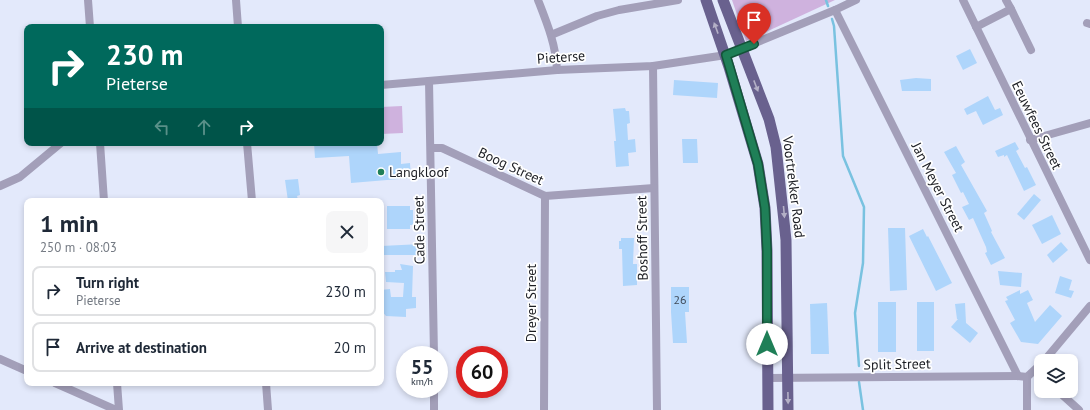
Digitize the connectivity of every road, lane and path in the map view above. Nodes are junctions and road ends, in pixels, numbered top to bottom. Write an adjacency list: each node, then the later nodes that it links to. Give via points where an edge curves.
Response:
1 (88, 0): 12 (street)
2 (236, 0): 13 (street)
3 (538, 0): 15 (street)
4 (678, 0): 15 (street, via 597,16)
5 (706, 0): 18 (main road, one-way to 5)
6 (723, 0): 16 (main road, Voortrekker Road)
7 (856, 0): 11 (street, Pieterse)
8 (963, 0): 14 (street, Eeuwfees Street)
9 (1006, 0): 10 (street)
10 (1010, 9): 14 (street); 17 (street)
11 (835, 10): 16 (street, Pieterse); 41 (street, Jan Meyer Street)
12 (90, 24)
13 (238, 24)
14 (976, 27): 24 (street, Eeuwfees Street)
15 (551, 35): 20 (street, via 557,56)
16 (742, 50): 18 (street, Pieterse); 43 (main road, Voortrekker Road, one-way to 43, via 769,119 778,161 786,240)
17 (1031, 50)
18 (726, 55): 19 (street, Pieterse); 42 (main road, via 758,164 765,208)
19 (653, 66): 20 (street, Pieterse); 30 (street, Boshoff Street)
20 (557, 70): 21 (street, Pieterse)
21 (429, 81): 22 (street, Pieterse); 28 (street, Cade Street)
22 (384, 85)
23 (1090, 123): 24 (street)
24 (1030, 140): 34 (street, Eeuwfees Street)
25 (57, 146): 29 (street, via 20,177)
26 (100, 146): 32 (street)
27 (247, 146): 33 (street)
28 (431, 148): 31 (street, Boog Street, via 442,148); 36 (street, Cade Street)
29 (0, 186)
30 (654, 188): 31 (street, Boog Street); 53 (street, Boshoff Street)
31 (544, 196): 52 (street, Dreyer Street)
32 (104, 198)
33 (252, 198)
34 (1090, 260)
35 (1090, 306): 37 (street)
36 (434, 346)
37 (1050, 354)
38 (0, 359): 39 (street)
39 (24, 370)
40 (1034, 375): 41 (street)
41 (1023, 377): 43 (street, Split Street); 56 (street)
42 (768, 378): 43 (street, Split Street); 54 (main road)
43 (788, 378): 55 (main road, Voortrekker Road, one-way to 55)
44 (62, 386): 49 (street)
45 (117, 386): 49 (street)
46 (266, 386): 50 (street)
47 (434, 398): 51 (street)
48 (1066, 398): 57 (street)
49 (117, 410)
50 (268, 410)
51 (434, 410)
52 (544, 410)
53 (657, 410)
54 (768, 410)
55 (788, 410)
56 (1026, 410)
57 (1079, 410)

